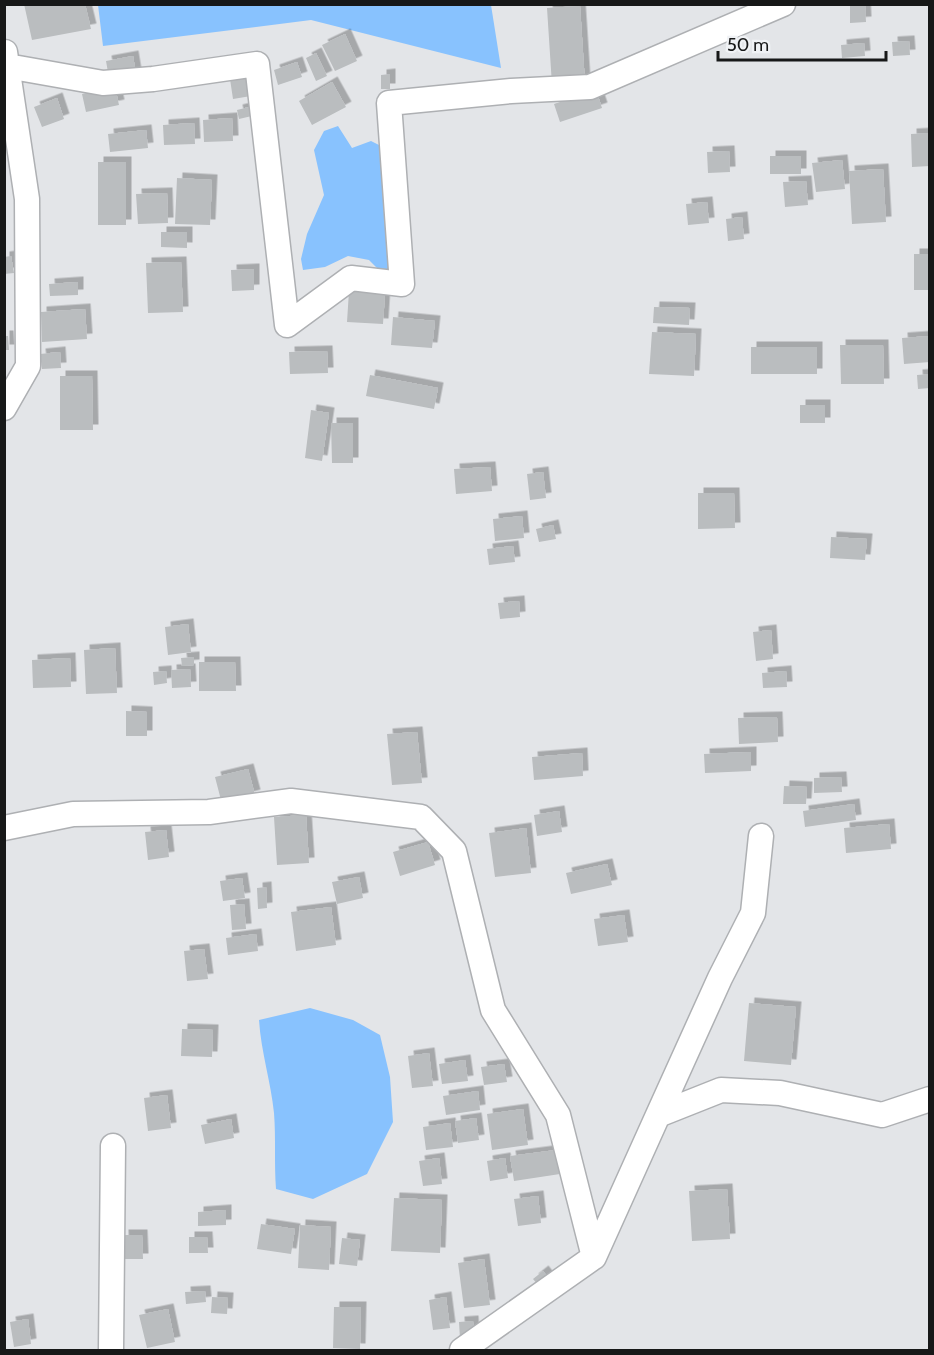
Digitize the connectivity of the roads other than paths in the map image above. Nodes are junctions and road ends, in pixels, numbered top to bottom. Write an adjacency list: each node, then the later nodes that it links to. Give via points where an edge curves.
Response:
1 (783, 4): 2 (street, via 590,87 389,103 402,284 351,278 286,325 257,64 103,83)
2 (6, 58): 3 (street, via 27,199 28,366)
3 (4, 408)
4 (4, 828): 9 (street, via 73,814 209,812 291,801 421,817 454,851 492,1010 558,1115)
5 (761, 836): 7 (street, via 753,913)
6 (930, 1099): 7 (street, via 882,1115 780,1093 721,1090)
7 (658, 1115): 9 (street)
8 (113, 1146): 11 (street)
9 (594, 1257): 10 (street)
10 (477, 1346)
11 (111, 1350)

